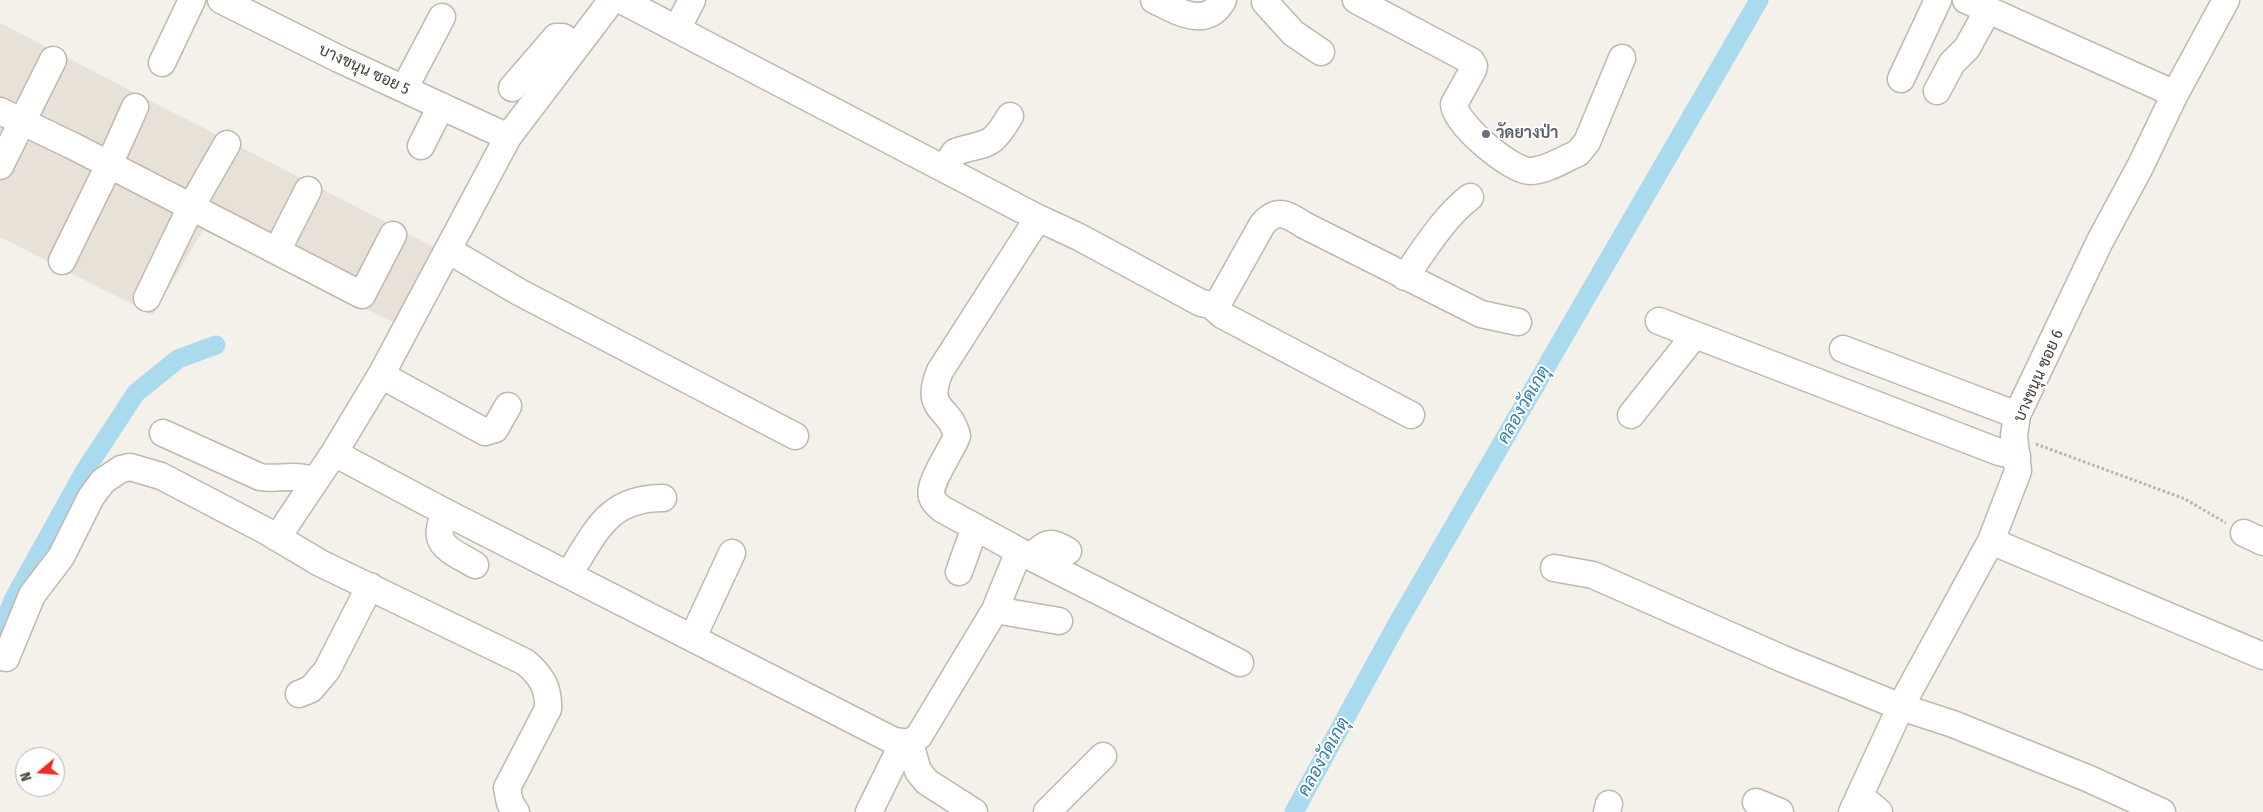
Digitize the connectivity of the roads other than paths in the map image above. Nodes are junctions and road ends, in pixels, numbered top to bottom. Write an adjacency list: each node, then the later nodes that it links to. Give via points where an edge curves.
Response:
1 (192, 0): 19 (street)
2 (221, 0): 22 (street, บางขนุน ซอย 5)
3 (612, 0): 15 (street)
4 (621, 0): 14 (street)
5 (692, 0): 14 (street)
6 (1154, 0): 7 (street, via 1188,16 1201,16 1218,9)
7 (1223, 0)
8 (1356, 0): 17 (street, via 1471,61 1473,70 1454,104 1457,116 1474,135 1508,162 1528,171 1538,170 1583,148)
9 (1938, 0): 20 (street)
10 (2226, 0): 24 (street, บางขนุน ซอย 6)
11 (1264, 1): 16 (street, via 1293,33)
12 (1977, 5): 23 (street, via 1967,48 1952,63); 24 (street)
13 (442, 17): 22 (street)
14 (677, 29): 34 (street)
15 (576, 46): 21 (street, via 563,37 556,37); 29 (street)
16 (1320, 52)
17 (1622, 58)
18 (53, 60): 27 (street)
19 (162, 63)
20 (1901, 79)
21 (512, 88)
22 (404, 89): 25 (street, บางขนุน ซอย 5)
23 (1937, 91)
24 (2175, 94): 56 (street, บางขนุน ซอย 6, via 2100,241)
25 (441, 106): 29 (street, บางขนุน ซอย 5); 31 (street)
26 (135, 108): 32 (street)
27 (11, 116): 32 (street); 33 (street)
28 (1010, 116): 34 (street, via 993,139 955,152)
29 (508, 137): 40 (street)
30 (228, 144): 37 (street)
31 (421, 146)
32 (109, 165): 37 (street); 42 (street)
33 (0, 166)
34 (944, 168): 38 (street)
35 (308, 190): 41 (street)
36 (1470, 197): 43 (street)
37 (191, 207): 41 (street); 44 (street)
38 (1038, 218): 45 (street, via 1079,236 1201,303); 61 (street, via 940,371 934,387 941,411 957,436 932,485 931,496 942,509)
39 (393, 235): 41 (street, via 362,295)
40 (448, 250): 50 (street); 55 (street, via 519,292)
41 (277, 252)
42 (62, 261)
43 (1405, 277): 45 (street, via 1288,214 1279,214 1269,217 1262,225 1220,300); 47 (street, via 1481,314)
44 (146, 298)
45 (1211, 305): 52 (street, via 1222,315)
46 (1659, 321): 48 (street)
47 (1518, 322)
48 (1694, 336): 53 (street); 56 (street, via 1772,363 1998,452)
49 (1843, 349): 56 (street)
50 (381, 375): 51 (street, via 485,432 495,429); 57 (street)
51 (508, 406)
52 (1411, 415)
53 (1631, 415)
54 (163, 433): 58 (street, via 260,477 299,476)
55 (795, 436)
56 (2016, 436): 63 (street, บางขนุน ซอย 6, via 2018,471)
57 (334, 452): 58 (street); 60 (street)
58 (314, 481): 62 (street)
59 (664, 498): 70 (street, via 630,502 609,515)
60 (445, 512): 67 (street, via 440,537 444,544); 70 (street)
61 (975, 527): 66 (street); 69 (street)
62 (277, 538): 71 (street); 76 (street, via 161,476 130,467 121,469 104,481 91,497 61,556 32,595)
63 (1991, 541): 75 (street); 79 (street, บางขนุน ซอย 6)
64 (1068, 551): 66 (street, via 1050,543)
65 (732, 553): 74 (street)
66 (1025, 554): 72 (street); 77 (street)
67 (475, 565)
68 (1554, 568): 79 (street, via 1593,575)
69 (958, 572)
70 (569, 574): 74 (street)
71 (370, 586): 78 (street, via 327,670 311,689); 83 (street, via 526,662 544,682 548,709 507,788)
72 (995, 610): 73 (street); 80 (street, via 929,720 915,740)
73 (1059, 621)
74 (693, 637): 80 (street)
75 (2263, 656)
76 (6, 658)
77 (1240, 663)
78 (299, 694)
79 (1901, 707): 82 (street, บางขนุน ซอย 6); 87 (street, via 1953,724 2078,774)
80 (906, 743): 84 (street); 85 (street, via 918,771 927,782)
81 (1103, 756): 86 (street)
82 (1864, 807)
83 (516, 812)
84 (869, 812)
85 (974, 812)
86 (1047, 812)
87 (2162, 812)

